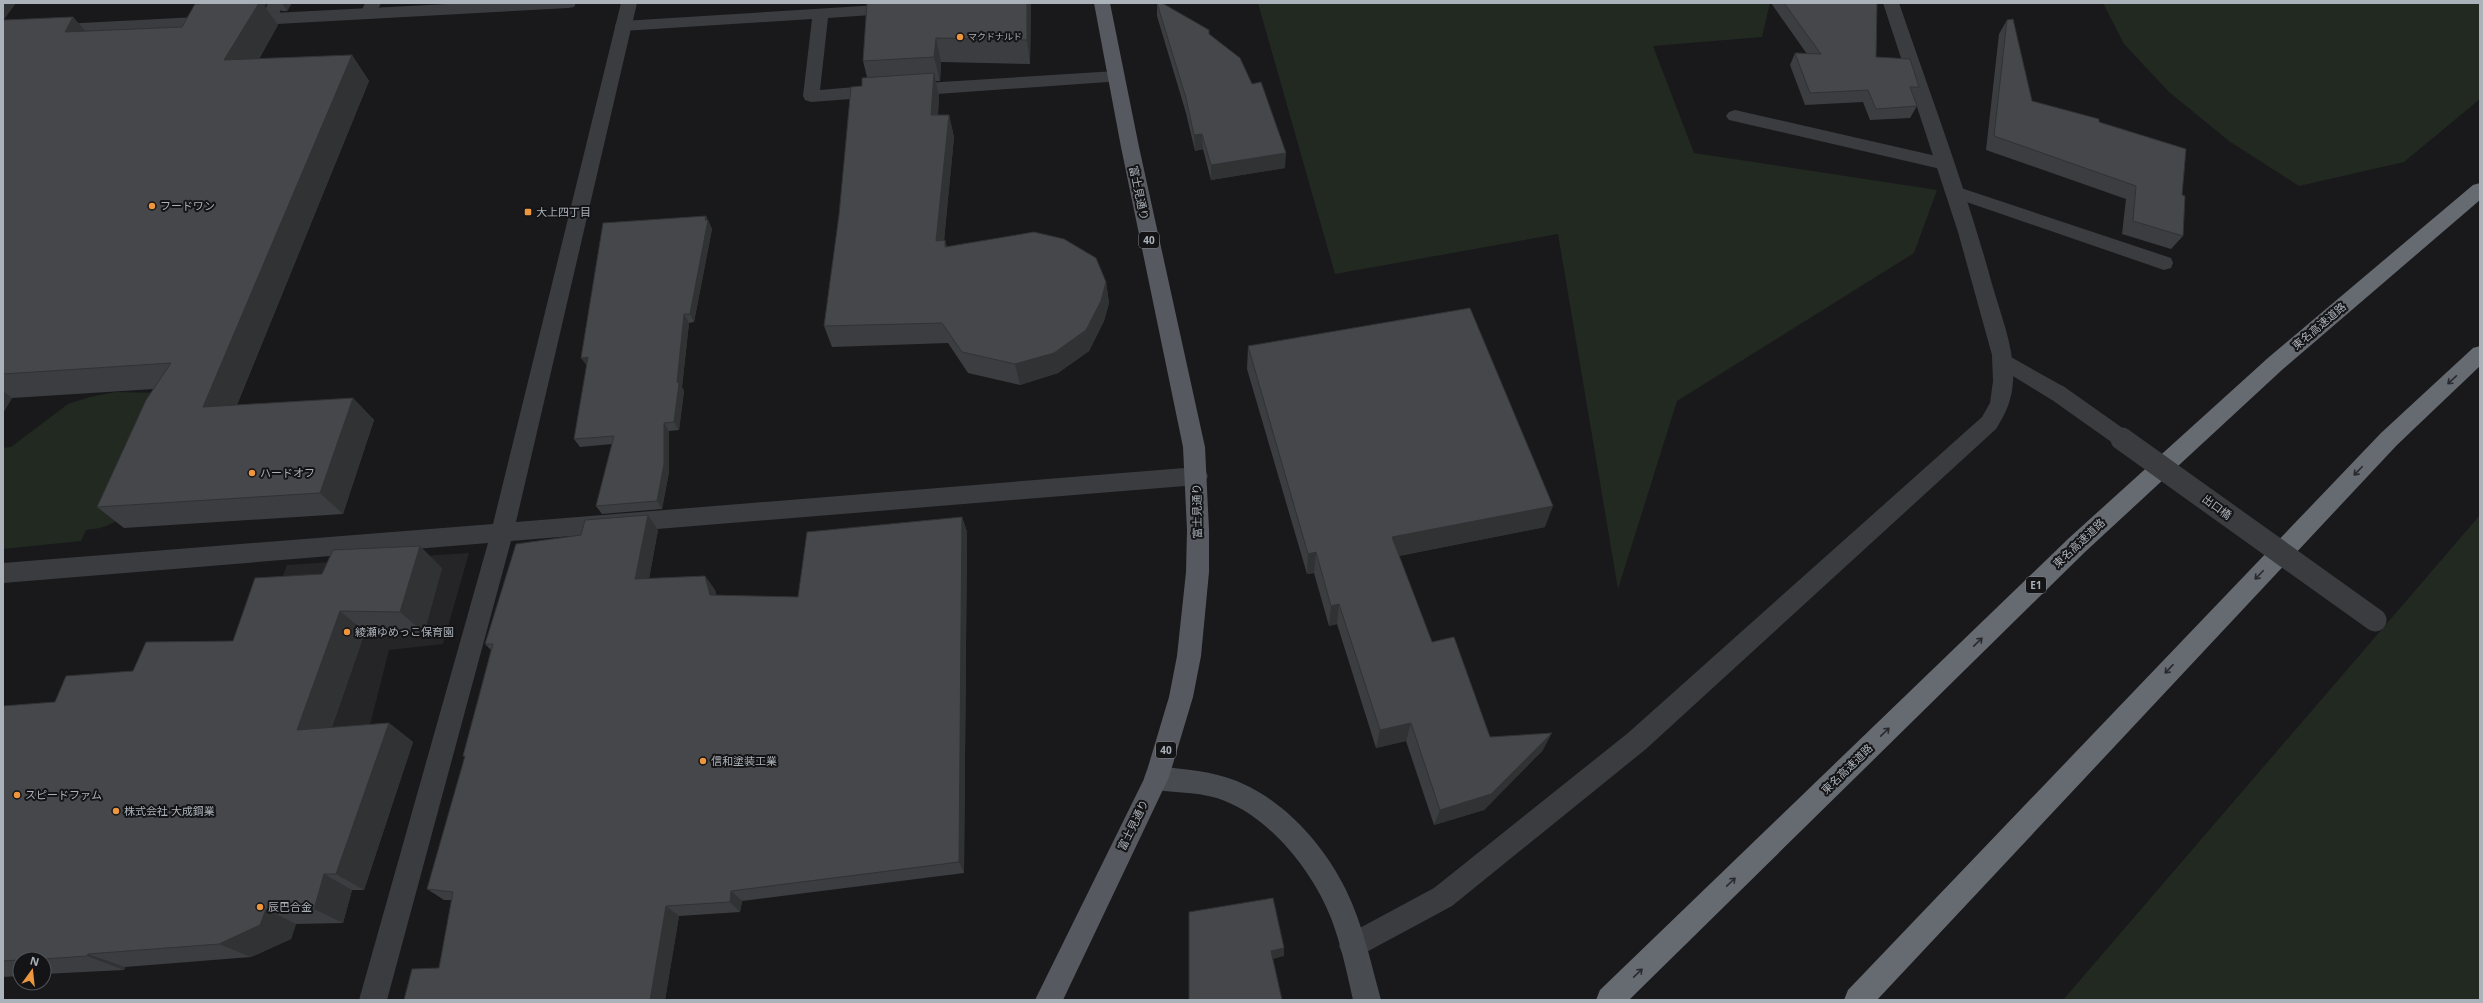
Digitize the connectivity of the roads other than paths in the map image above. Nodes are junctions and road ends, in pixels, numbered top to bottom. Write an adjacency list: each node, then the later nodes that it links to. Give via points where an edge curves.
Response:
1 (276, 3): 10 (lane)
2 (568, 3): 6 (street)
3 (629, 3): 11 (street)
4 (1102, 3): 15 (main road, 富士見通り / 40)
5 (1891, 3): 17 (street)
6 (436, 7): 8 (street)
7 (914, 7): 9 (lane)
8 (370, 8): 10 (street)
9 (821, 13): 11 (lane); 15 (lane, via 811,96)
10 (269, 19): 12 (street, via 201,16)
11 (623, 26): 24 (street)
12 (26, 32): 13 (street); 14 (lane)
13 (3, 33)
14 (14, 48)
15 (1116, 77): 23 (main road, 富士見通り / 40, via 1194,447)
16 (1735, 116): 17 (lane)
17 (1945, 164): 19 (street)
18 (2480, 190): 32 (highway, 東名高速道路 / E1, one-way to 18, via 2077,544 2276,363)
19 (1955, 192): 20 (lane); 22 (street)
20 (2164, 263)
21 (2480, 354): 33 (highway, one-way to 33, via 2378,450)
22 (2002, 360): 26 (lane, 出口橋, bridge, via 2059,394); 28 (street, via 2000,404 1989,423 1637,741 1443,896)
23 (1196, 476): 24 (street); 27 (main road, 富士見通り / 40, via 1197,549 1192,626 1171,735)
24 (502, 532): 25 (street); 29 (street)
25 (3, 573)
26 (2375, 620)
27 (1156, 778): 28 (street, via 1225,788 1252,801 1276,821 1320,872 1344,917); 30 (main road, 富士見通り / 40)
28 (1355, 954): 31 (street)
29 (373, 1000)
30 (1049, 1000)
31 (1367, 1000)
32 (1610, 1000)
33 (1858, 1000)

